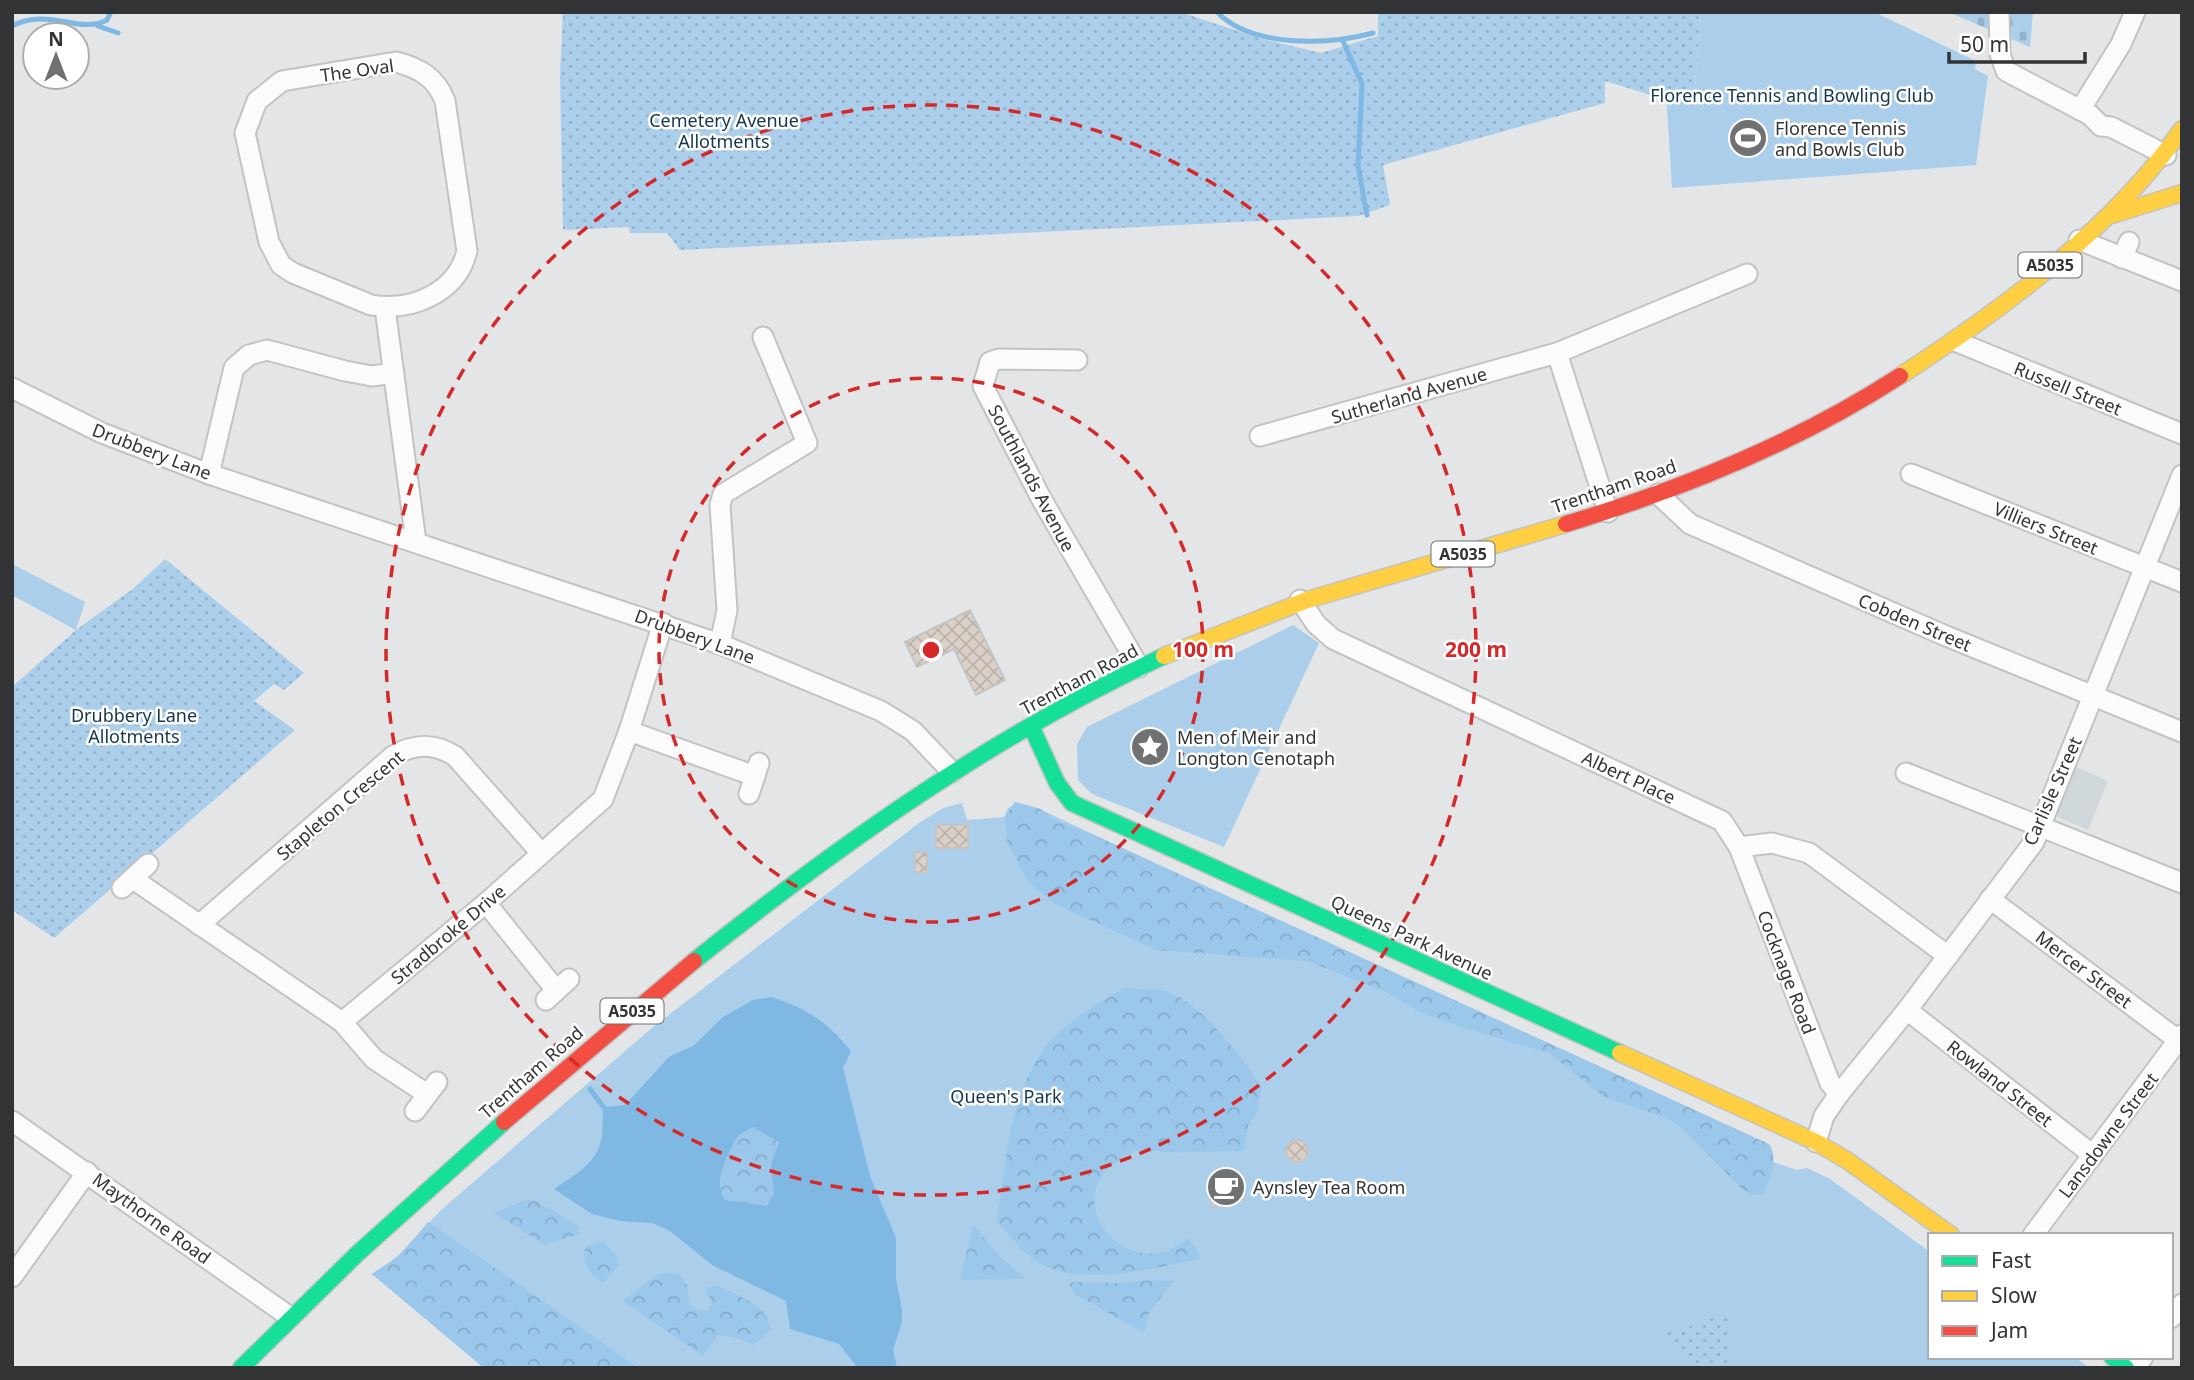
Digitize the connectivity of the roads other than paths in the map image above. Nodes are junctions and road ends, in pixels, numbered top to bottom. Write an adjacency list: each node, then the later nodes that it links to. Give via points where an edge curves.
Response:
1 (1999, 12): 3 (street, via 2000,54 2006,71)
2 (2135, 12): 3 (street)
3 (2080, 110): 5 (street, via 2096,123)
4 (2182, 129): 5 (main road, Trentham Road / A5035)
5 (2174, 158): 7 (main road, Trentham Road / A5035)
6 (2182, 193): 7 (main road)
7 (2112, 215): 8 (main road, Trentham Road / A5035)
8 (2080, 240): 10 (street, via 2119,250); 13 (main road, Trentham Road / A5035)
9 (1747, 274): 14 (street, Sutherland Avenue)
10 (2182, 281)
11 (385, 308): 11 (street, The Oval, via 293,274 274,254 245,133 257,101 282,81 396,62 425,73 441,89 467,239 465,261 449,284 431,296 411,306); 16 (street)
12 (763, 337): 30 (street, via 807,443 723,494 727,610)
13 (1955, 341): 18 (street, Russell Street); 23 (main road, Trentham Road / A5035, via 1894,381 1769,448)
14 (1557, 353): 19 (street, Sutherland Avenue); 24 (street)
15 (1077, 360): 31 (street, Southlands Avenue, via 999,359 990,362 983,386 1042,500)
16 (394, 373): 20 (street, via 372,376 346,363 258,351 234,368); 25 (street)
17 (12, 388): 20 (street, Drubbery Lane, via 102,433)
18 (2182, 434)
19 (1260, 436)
20 (209, 474): 25 (street, Drubbery Lane)
21 (1910, 474): 26 (street, Villiers Street)
22 (2182, 475): 26 (street, Carlisle Street)
23 (1658, 494): 24 (main road, Trentham Road / A5035); 32 (street, Cobden Street, via 1689,524)
24 (1608, 512): 28 (main road, Trentham Road / A5035)
25 (416, 542): 29 (street, Drubbery Lane)
26 (2143, 567): 27 (street, Villiers Street); 32 (street, Carlisle Street)
27 (2182, 582)
28 (1300, 600): 31 (main road, Trentham Road / A5035); 40 (street, Albert Place, via 1333,639 1709,814 1721,821)
29 (663, 623): 30 (street, Drubbery Lane); 34 (street, Stradbroke Drive)
30 (720, 644): 36 (street, Drubbery Lane, via 881,711 913,731)
31 (1139, 667): 33 (main road, Trentham Road / A5035)
32 (2093, 695): 35 (street, Cobden Street); 39 (street, Carlisle Street)
33 (1031, 726): 36 (main road, Trentham Road / A5035); 55 (main road, Queens Park Avenue, via 1057,783 1072,803)
34 (629, 731): 38 (street); 41 (street, Stradbroke Drive, via 603,799)
35 (2182, 732)
36 (951, 772): 61 (main road, Trentham Road / A5035, via 854,839 661,986 445,1171)
37 (1906, 773): 39 (street)
38 (754, 778)
39 (2041, 827): 43 (street); 44 (street, Carlisle Street)
40 (1739, 847): 47 (street, via 1772,843 1809,853); 52 (street, Cocknage Road, via 1830,1083)
41 (541, 853): 45 (street, Stradbroke Drive); 46 (street, Stapleton Crescent, via 455,755 443,748 416,746 393,755)
42 (148, 864): 46 (street, via 127,884)
43 (2182, 883)
44 (1990, 899): 47 (street, Carlisle Street); 51 (street, Mercer Street)
45 (486, 903): 48 (street); 50 (street, Stradbroke Drive)
46 (199, 925): 50 (street)
47 (1948, 956): 49 (street, Carlisle Street)
48 (557, 990)
49 (1907, 1010): 52 (street, Carlisle Street); 56 (street, Rowland Street)
50 (342, 1022): 53 (street, via 374,1059)
51 (2180, 1037): 56 (street, Lansdowne Street)
52 (1839, 1094): 55 (street, Carlisle Street, via 1824,1116)
53 (426, 1096)
54 (12, 1121): 57 (street, Maythorne Road)
55 (1816, 1142): 58 (main road)
56 (2093, 1155): 59 (street, Lansdowne Street)
57 (87, 1172): 60 (street); 61 (street, Maythorne Road)
58 (1948, 1233)
59 (2034, 1233)
60 (12, 1277)
61 (290, 1317): 62 (main road, Trentham Road / A5035)
62 (241, 1368)

